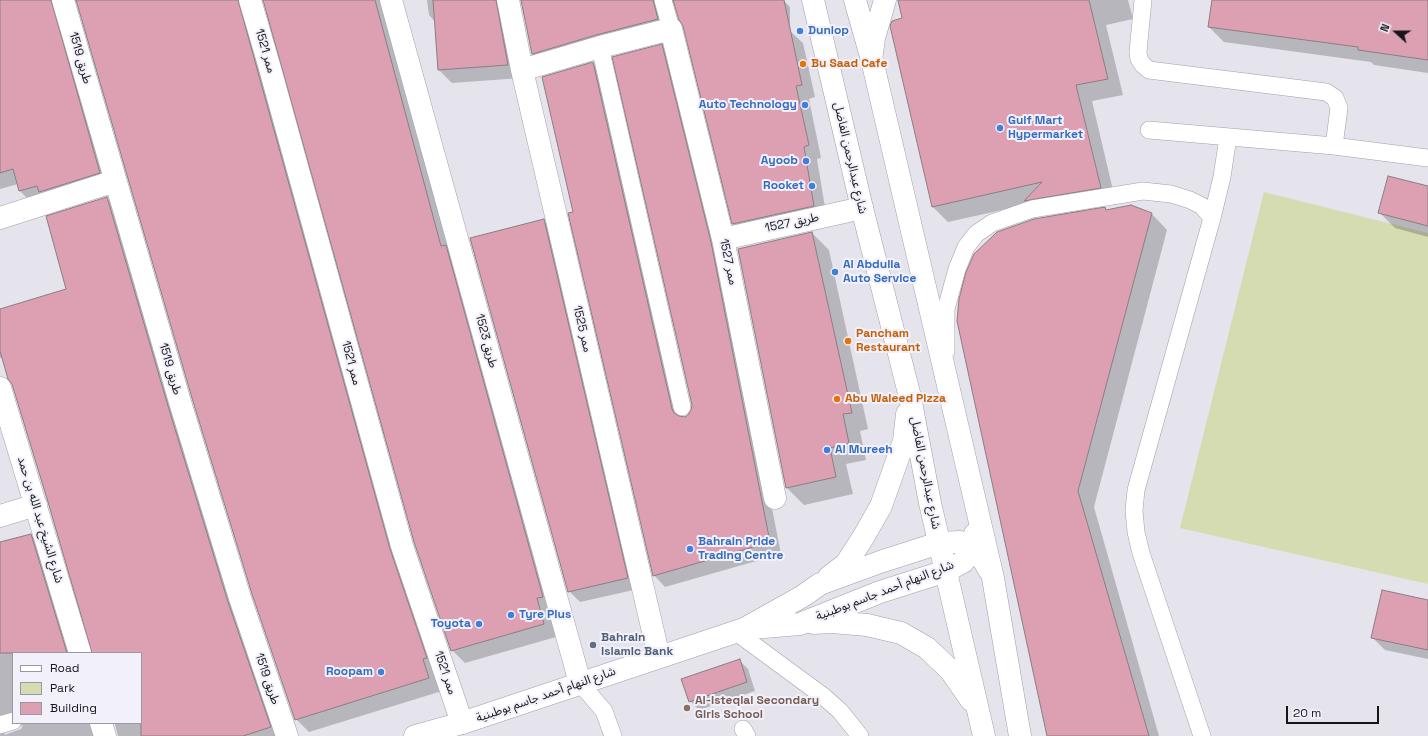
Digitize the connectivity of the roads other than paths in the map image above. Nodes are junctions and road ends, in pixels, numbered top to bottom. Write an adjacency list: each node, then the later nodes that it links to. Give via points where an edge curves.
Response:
1 (63, 0): 18 (street, طريق 1519)
2 (250, 0): 42 (street, ممر 1521, via 402,546)
3 (391, 0): 40 (street, طريق 1523)
4 (508, 0): 13 (street, ممر 1525)
5 (663, 0): 10 (lane, ممر 1527)
6 (813, 0): 19 (street, شارع عبدالرحمن الفاضل)
7 (855, 0): 12 (street)
8 (885, 0): 12 (street, via 874,38)
9 (1143, 0): 16 (lane, via 1138,52 1139,59 1149,70 1326,92 1335,98 1339,108)
10 (671, 28): 11 (street); 22 (street, ممر 1527)
11 (600, 47): 13 (street); 26 (lane)
12 (872, 60): 23 (street)
13 (522, 70): 39 (street, ممر 1525)
14 (1149, 130): 15 (lane)
15 (1228, 137): 16 (lane); 21 (lane)
16 (1334, 146): 17 (lane)
17 (1428, 158)
18 (115, 181): 20 (street); 47 (street, طريق 1519, via 191,440)
19 (862, 208): 22 (street, طريق 1527); 25 (street, شارع عبدالرحمن الفاضل)
20 (0, 218)
21 (1212, 218): 23 (lane, via 1202,206 1190,200 1171,194 1143,191 1032,209 992,223 976,234 966,247 957,269 946,309); 52 (lane, via 1138,483 1134,511 1141,552)
22 (723, 238): 27 (street, ممر 1527)
23 (946, 379): 30 (street)
24 (0, 388): 28 (street, شارع الشيخ عبد الله بن حمد)
25 (910, 397): 31 (street, شارع عبدالرحمن الفاضل); 35 (street, via 904,441 881,506 846,564)
26 (682, 407)
27 (775, 498)
28 (36, 505): 29 (street); 38 (street, شارع الشيخ عبد الله بن حمد)
29 (0, 516)
30 (979, 519): 32 (street, شارع النهام أحمد جاسم بوطبنية); 34 (street)
31 (939, 543): 32 (street, شارع النهام أحمد جاسم بوطبنية, via 960,542); 33 (street, شارع عبدالرحمن الفاضل); 35 (street, شارع النهام أحمد جاسم بوطبنية)
32 (972, 548): 33 (street, شارع النهام أحمد جاسم بوطبنية, via 962,562); 34 (street)
33 (946, 571): 36 (street, شارع النهام أحمد جاسم بوطبنية, via 880,592); 45 (street, شارع عبدالرحمن الفاضل)
34 (993, 578): 51 (street)
35 (820, 584): 37 (street, شارع النهام أحمد جاسم بوطبنية, via 804,596)
36 (800, 624): 37 (street, شارع النهام أحمد جاسم بوطبنية); 45 (street, via 832,622 867,625 902,633 927,648 950,670 969,696)
37 (740, 631): 39 (street, شارع النهام أحمد جاسم بوطبنية); 50 (lane, via 823,696 840,711)
38 (80, 652)
39 (659, 657): 40 (street, شارع النهام أحمد جاسم بوطبنية)
40 (580, 683): 42 (street, شارع النهام أحمد جاسم بوطبنية); 49 (lane, via 604,711)
41 (12, 721): 44 (lane)
42 (462, 723): 48 (street, شارع النهام أحمد جاسم بوطبنية)
43 (101, 724): 46 (street)
44 (0, 725)
45 (983, 731)
46 (105, 736)
47 (286, 736)
48 (415, 736)
49 (613, 736)
50 (860, 736)
51 (1020, 736)
52 (1202, 736)

